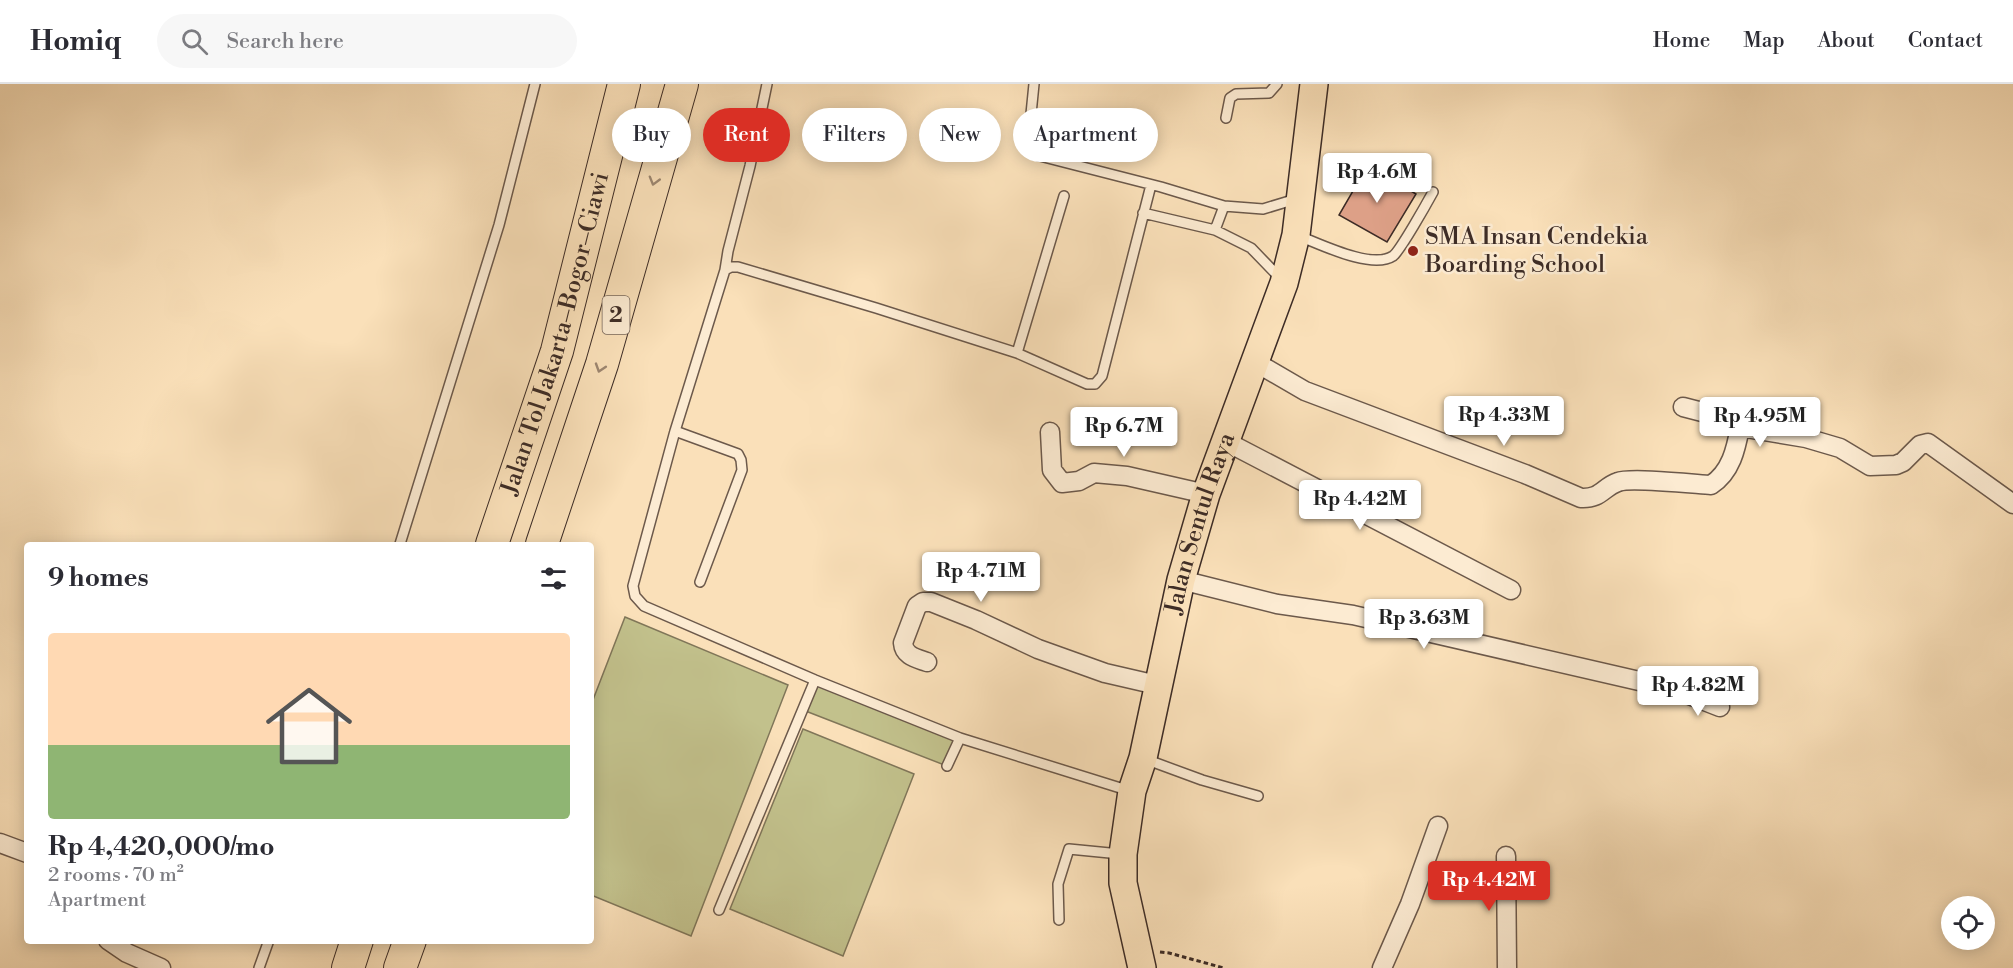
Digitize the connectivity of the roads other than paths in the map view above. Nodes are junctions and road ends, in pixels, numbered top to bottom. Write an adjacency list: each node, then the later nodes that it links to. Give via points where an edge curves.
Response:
1 (535, 84): 28 (lane, via 499,225)
2 (624, 84): 29 (highway, Jalan Tol Jakarta–Bogor–Ciawi / 2, via 557,351)
3 (682, 84): 30 (highway, Jalan Tol Jakarta–Bogor–Ciawi / 2, one-way to 30, via 602,364)
4 (767, 84): 17 (lane)
5 (1034, 84): 9 (lane, via 1028,144 1032,154)
6 (1277, 84): 8 (lane, via 1269,93 1236,94 1230,98)
7 (1314, 84): 12 (main road, Jalan Sentul Raya)
8 (1226, 118)
9 (1151, 185): 13 (lane); 14 (lane)
10 (1433, 192): 16 (lane, via 1394,255 1378,261)
11 (1064, 196): 19 (lane)
12 (1301, 198): 13 (lane, via 1263,209); 16 (main road, Jalan Sentul Raya)
13 (1224, 206): 15 (lane)
14 (1143, 213): 15 (lane); 19 (lane, via 1102,376 1095,384)
15 (1215, 230): 18 (lane, via 1251,248)
16 (1296, 235): 18 (main road, Jalan Sentul Raya)
17 (725, 270): 19 (lane, via 738,267); 23 (lane)
18 (1284, 283): 20 (main road, Jalan Sentul Raya)
19 (1017, 353)
20 (1255, 362): 22 (street, via 1305,391 1581,498 1598,496 1618,482 1712,485 1730,464); 25 (main road, Jalan Sentul Raya)
21 (1683, 407): 22 (street)
22 (1740, 427): 27 (street, via 1840,448 1870,466 1896,465 1920,444 1928,443)
23 (675, 431): 32 (lane, via 738,454 741,460 742,470); 35 (lane, via 633,586 635,597 644,606)
24 (1050, 432): 26 (street, via 1052,470 1062,483 1079,481 1094,473)
25 (1225, 441): 26 (main road, Jalan Sentul Raya); 33 (street)
26 (1206, 494): 31 (main road, Jalan Sentul Raya)
27 (2013, 504)
28 (401, 542)
29 (493, 542)
30 (543, 542)
31 (1181, 580): 36 (main road, Jalan Sentul Raya); 37 (street, via 1277,604 1353,615 1682,691)
32 (700, 582)
33 (1510, 590)
34 (927, 662): 36 (street, via 908,655 903,643 917,606 931,602 1038,650 1105,673)
35 (815, 680): 38 (lane); 48 (lane)
36 (1157, 685): 39 (main road, Jalan Sentul Raya)
37 (1720, 707)
38 (960, 738): 40 (lane); 41 (lane)
39 (1143, 758): 41 (main road, Jalan Sentul Raya); 42 (lane)
40 (947, 766)
41 (1132, 791): 46 (main road, Jalan Sentul Raya)
42 (1258, 796)
43 (1437, 826): 61 (street)
44 (0, 843): 45 (street)
45 (24, 852)
46 (1123, 854): 49 (lane, via 1069,849 1058,884); 55 (main road, Jalan Sentul Raya, via 1123,883)
47 (1506, 856): 62 (street)
48 (719, 910)
49 (1059, 920)
50 (114, 944): 56 (street)
51 (268, 944): 57 (lane)
52 (356, 944): 58 (highway)
53 (409, 944): 59 (highway)
54 (429, 944): 60 (highway)
55 (1139, 960)
56 (161, 968)
57 (259, 968)
58 (348, 968)
59 (400, 968)
60 (424, 968)
61 (1382, 968)
62 (1507, 968)

